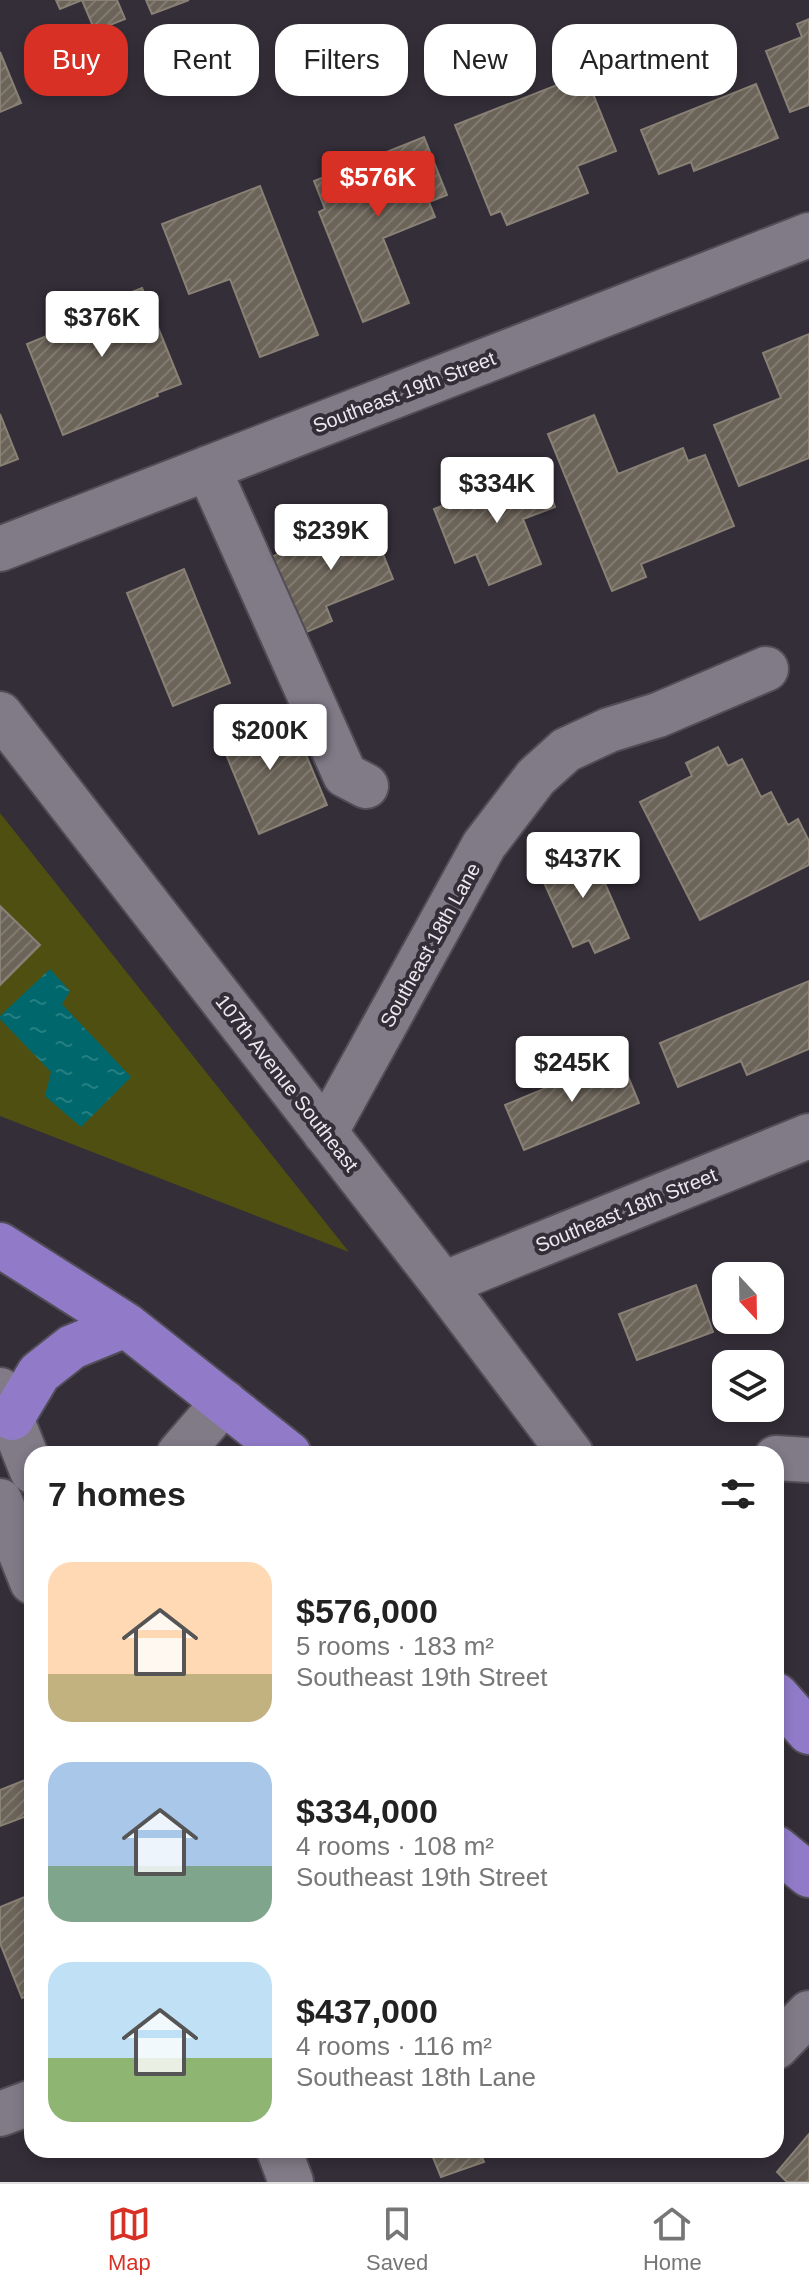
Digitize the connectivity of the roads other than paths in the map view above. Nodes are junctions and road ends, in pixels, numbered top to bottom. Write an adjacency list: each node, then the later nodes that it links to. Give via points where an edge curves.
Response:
1 (809, 235): 2 (street, Southeast 19th Street)
2 (208, 468): 3 (street, Southeast 19th Street); 6 (street, via 345,775)
3 (0, 549)
4 (766, 669): 7 (street, Southeast 18th Lane, via 566,750 536,777 484,845)
5 (0, 714): 7 (street, 107th Avenue Southeast)
6 (366, 786)
7 (325, 1133): 10 (street, 107th Avenue Southeast)
8 (809, 1136): 10 (street, Southeast 18th Street)
9 (0, 1245): 11 (main road)
10 (443, 1284): 16 (street, 107th Avenue Southeast)
11 (126, 1325): 12 (main road); 13 (main road, via 72,1347)
12 (224, 1402): 14 (street); 15 (main road)
13 (4, 1410): 17 (street)
14 (186, 1446)
15 (279, 1446)
16 (565, 1446)
17 (24, 1454)
18 (784, 1458): 19 (street)
19 (809, 1460)
20 (11, 1499): 21 (street)
21 (24, 1550)
22 (784, 1704): 23 (main road)
23 (809, 1732)
24 (784, 1855): 25 (main road)
25 (809, 1875)
26 (809, 2013): 27 (street)
27 (784, 2039)
28 (24, 2105): 29 (street)
29 (0, 2114)
30 (282, 2158): 31 (street)
31 (291, 2182)

